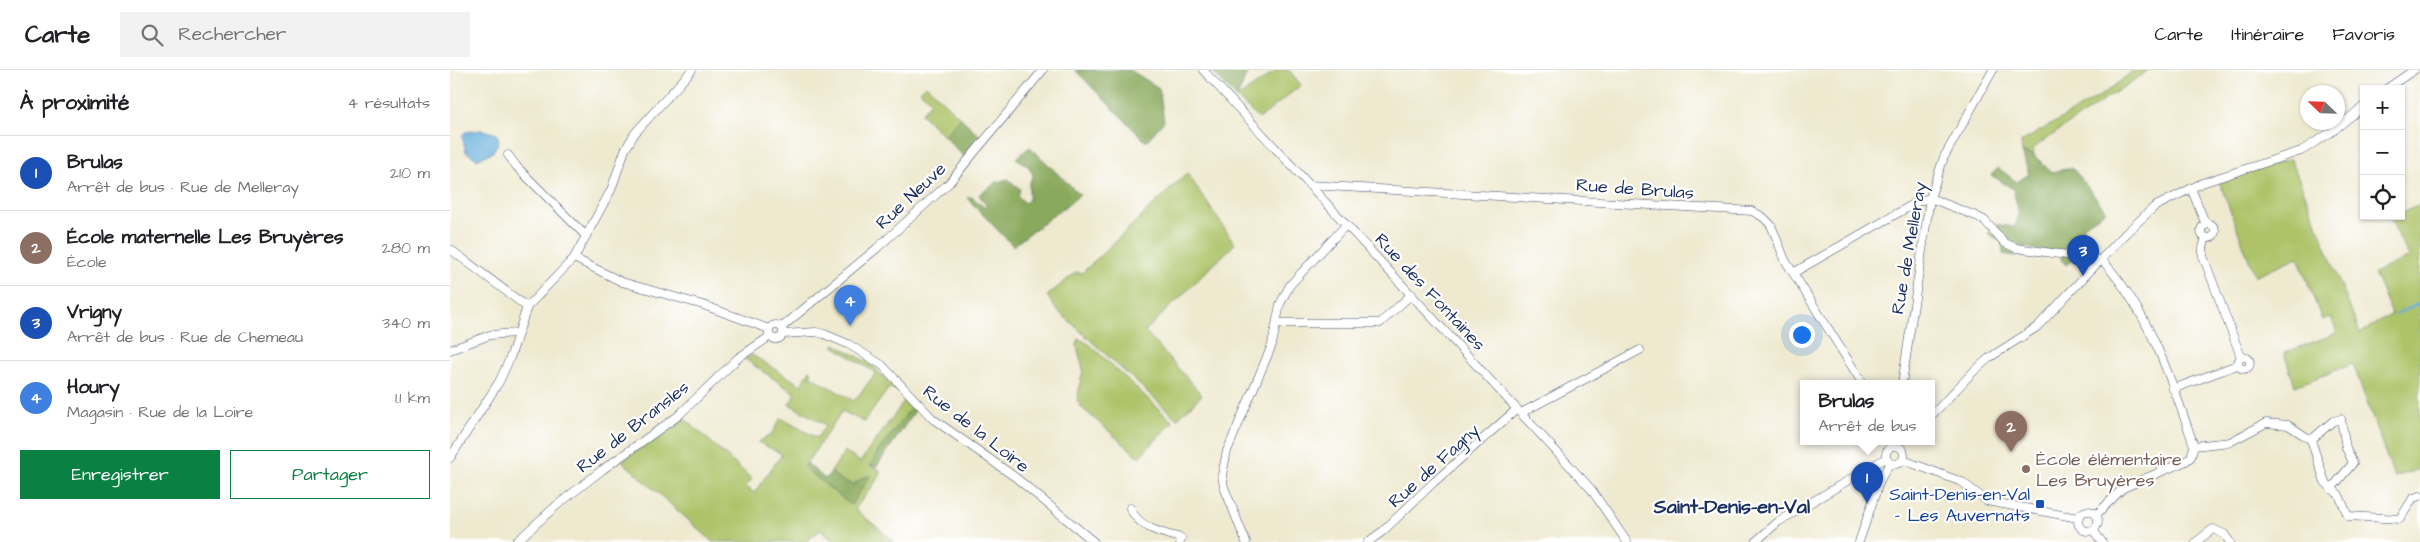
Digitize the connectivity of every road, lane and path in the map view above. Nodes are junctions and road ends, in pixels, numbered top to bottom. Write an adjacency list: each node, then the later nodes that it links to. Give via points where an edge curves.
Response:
1 (692, 70): 13 (street, via 635,133 625,150 611,190)
2 (1043, 70): 21 (street, Rue Neuve, via 949,183)
3 (1203, 70): 9 (street, Rue des Fontaines)
4 (1992, 70): 11 (street, Rue de Melleray, via 1944,157)
5 (2414, 70): 6 (street)
6 (2392, 85)
7 (2360, 109): 10 (street, via 2301,151)
8 (508, 155): 13 (street)
9 (1309, 185): 12 (street, Rue des Fontaines); 17 (street, Rue de Brulas, via 1752,211 1771,225)
10 (2191, 188): 16 (street, via 2143,217); 26 (street, via 2206,225 2202,232 2206,238 2203,256)
11 (1930, 198): 16 (street, via 1976,216 2011,246); 17 (street); 29 (street, Rue de Melleray)
12 (1346, 225): 18 (street, Rue des Fontaines); 20 (street, via 1290,285 1280,304)
13 (586, 236): 15 (street)
14 (450, 249): 19 (street)
15 (574, 258): 19 (street); 23 (street, via 622,282 703,305)
16 (2101, 261): 30 (street, via 2138,309); 32 (street, via 2038,327 1989,358)
17 (1793, 273): 28 (street, Rue de Brulas)
18 (1412, 294): 20 (street, via 1380,323); 31 (street, Rue des Fontaines)
19 (527, 307): 22 (street)
20 (1277, 323): 50 (street, via 1263,368 1223,464 1224,487)
21 (782, 331): 23 (street, via 777,338); 23 (street, via 777,325); 48 (street, Rue de la Loire, via 824,334 876,361 933,419 1015,477)
22 (517, 333): 24 (street, via 490,335); 36 (street, via 499,382)
23 (769, 333): 47 (street, Rue de Bransles, via 678,416 602,470)
24 (450, 350)
25 (1640, 350): 31 (street, Rue de Fagny)
26 (2241, 357): 27 (street); 27 (street, via 2247,357 2250,365 2244,369)
27 (2238, 365): 30 (street)
28 (1861, 380)
29 (1903, 380)
30 (2173, 389): 35 (street)
31 (1519, 411): 51 (street, Rue de Fagny); 52 (street, Rue des Fontaines, via 1595,493)
32 (1935, 412)
33 (2311, 440): 35 (street, via 2288,425 2268,423 2230,442); 40 (street, via 2325,482); 40 (street, via 2341,419 2346,448 2353,463)
34 (1895, 446): 37 (street, via 1888,449); 38 (street, via 1904,455)
35 (2194, 446): 44 (street, via 2191,457 2186,461 2123,488)
36 (450, 458)
37 (1888, 460): 38 (street, via 1895,464); 39 (street); 41 (street)
38 (1903, 460): 45 (street, via 1962,482 1987,500)
39 (1857, 477): 41 (street, via 1868,479); 53 (street, via 1778,522)
40 (2332, 489): 42 (street, via 2339,495 2348,516 2400,519 2412,498)
41 (1876, 492): 54 (street)
42 (2420, 496)
43 (1130, 508): 49 (street, via 1133,516 1152,530 1181,538)
44 (2096, 515): 45 (street, via 2085,511); 46 (street, via 2098,522)
45 (2078, 518): 46 (street, via 2083,530)
46 (2093, 530): 55 (street)
47 (516, 542)
48 (1094, 542)
49 (1180, 542)
50 (1246, 542)
51 (1368, 542)
52 (1626, 542)
53 (1755, 542)
54 (1859, 542)
55 (2102, 542)
56 (2196, 542): 57 (street, via 2214,529)
57 (2230, 542)

